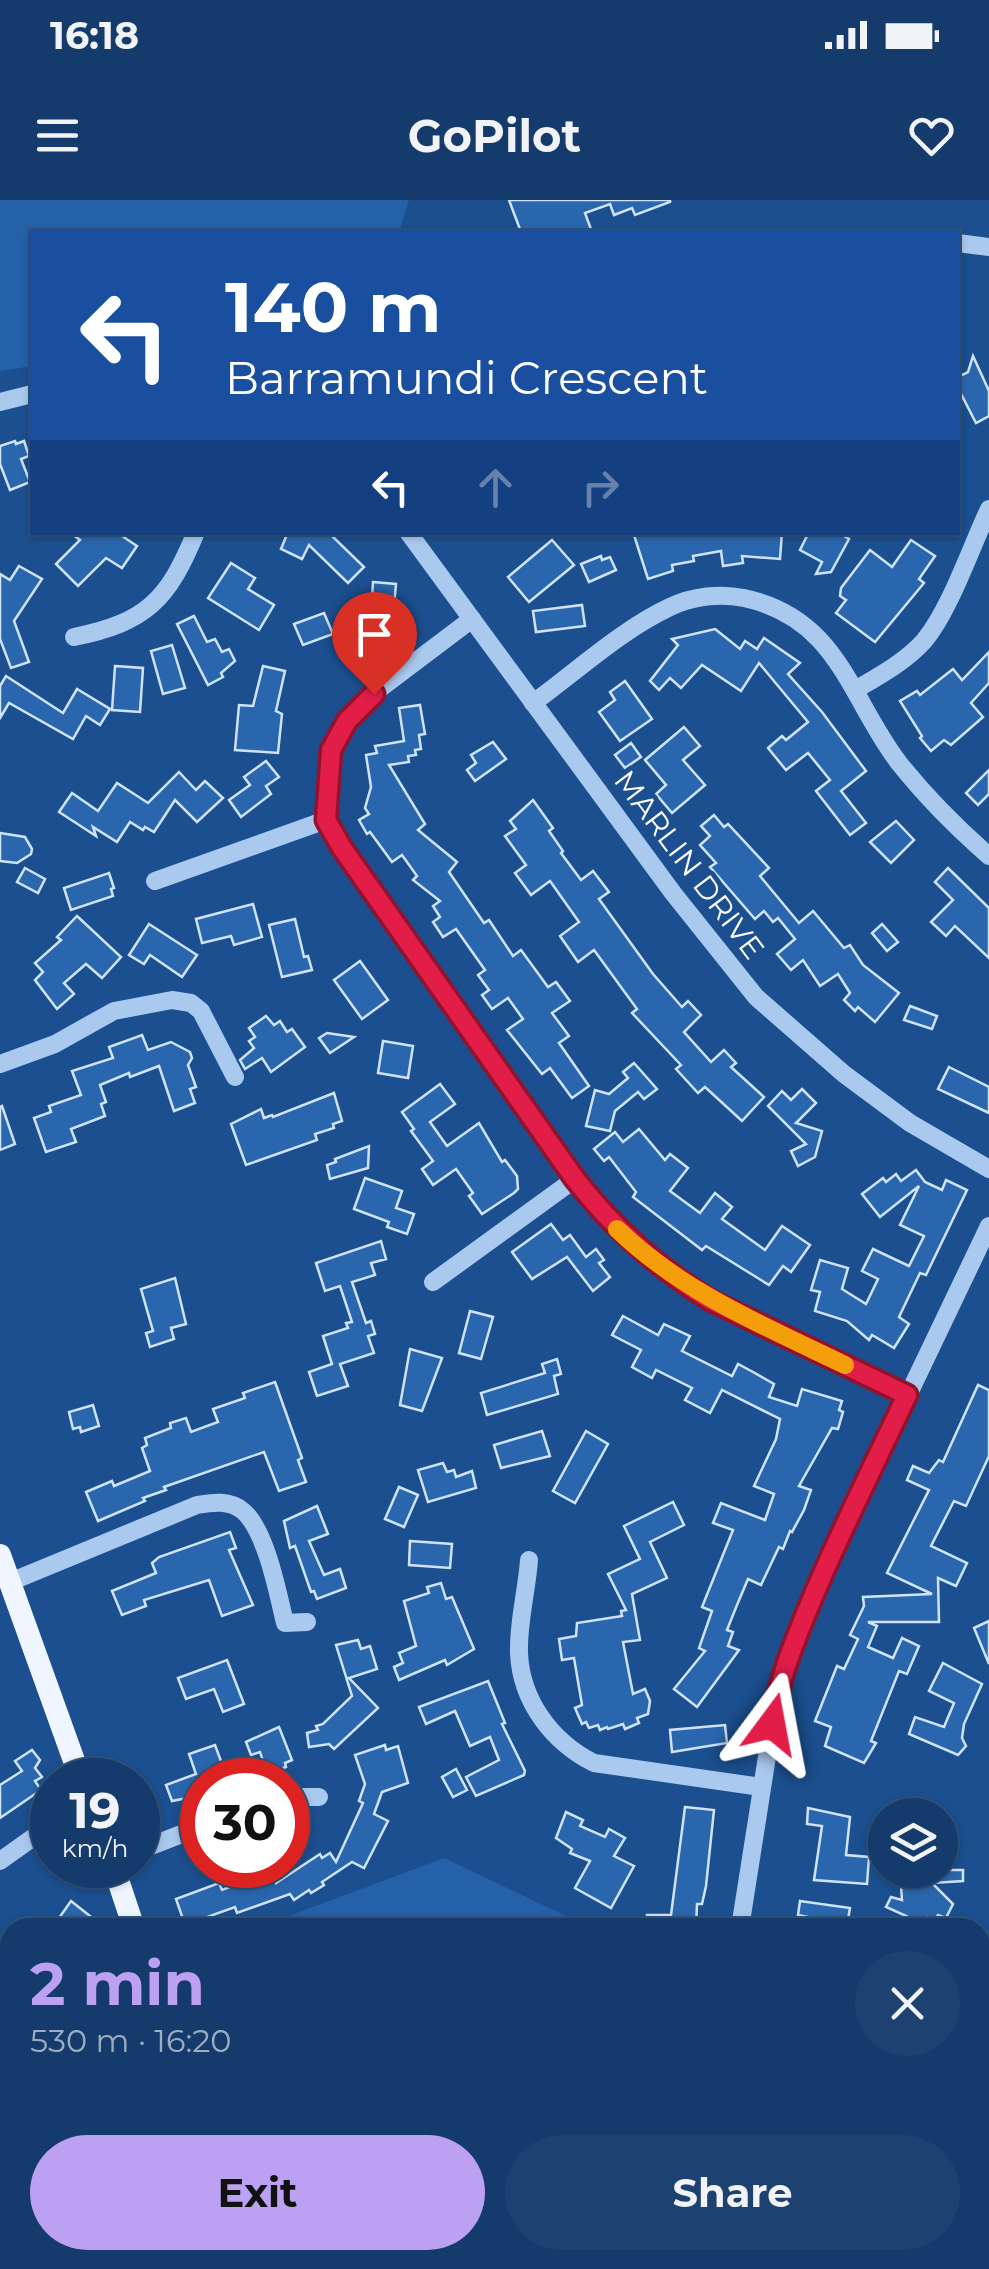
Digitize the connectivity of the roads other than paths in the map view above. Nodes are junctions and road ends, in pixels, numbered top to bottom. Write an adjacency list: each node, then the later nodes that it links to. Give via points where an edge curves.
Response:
1 (960, 243): 2 (street)
2 (989, 248)
3 (30, 394): 4 (street)
4 (0, 402)
5 (989, 508): 10 (street, via 924,641)
6 (195, 535): 9 (street, via 168,590 149,608)
7 (410, 535): 8 (street, MARLIN DRIVE)
8 (472, 620): 11 (street, MARLIN DRIVE); 12 (street, via 347,721 331,750)
9 (74, 637)
10 (854, 690): 11 (street, via 830,649 790,614 733,596 703,596 645,621); 13 (street, via 900,763)
11 (533, 703): 17 (street, MARLIN DRIVE, via 756,996 910,1123)
12 (326, 820): 14 (street); 18 (street)
13 (989, 856)
14 (154, 881)
15 (0, 1064): 16 (street, via 114,1012 172,1000 201,1011)
16 (235, 1077)
17 (989, 1169)
18 (575, 1179): 20 (street); 21 (street, via 616,1228 679,1281)
19 (989, 1226): 21 (street)
20 (433, 1282)
21 (907, 1395): 26 (street, via 796,1638 776,1693)
22 (529, 1560): 26 (street, via 519,1656 534,1703 554,1736 594,1763)
23 (4, 1571): 24 (street, via 198,1505 226,1504 244,1512 260,1536 285,1623); 25 (main road)
24 (306, 1622)
25 (74, 1758)
26 (761, 1787): 33 (street)
27 (310, 1797): 28 (street)
28 (319, 1797)
29 (30, 1840): 30 (street)
30 (0, 1861)
31 (120, 1888): 32 (main road)
32 (131, 1918)
33 (741, 1918)

